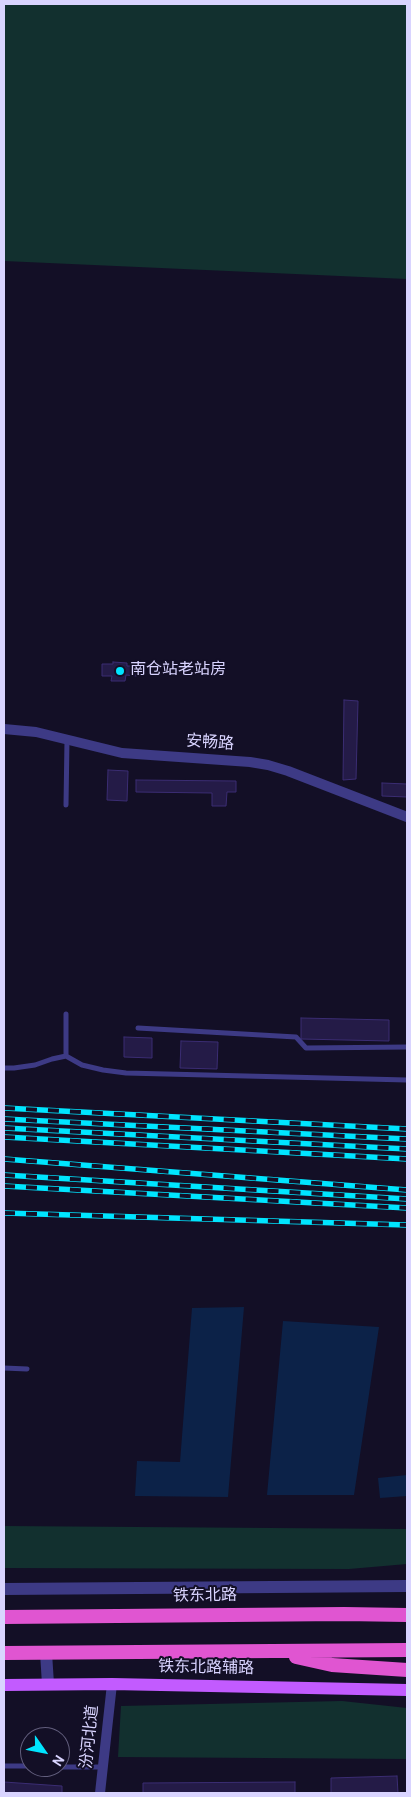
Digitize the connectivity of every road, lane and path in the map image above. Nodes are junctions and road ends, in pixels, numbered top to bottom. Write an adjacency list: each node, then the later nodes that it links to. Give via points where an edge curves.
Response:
1 (4, 729): 2 (street, 安畅路)
2 (66, 739): 3 (lane); 4 (street, 安畅路, via 122,753 268,765)
3 (66, 805)
4 (407, 817)
5 (66, 1014): 8 (lane)
6 (138, 1028): 7 (lane, via 296,1037 306,1048)
7 (407, 1047)
8 (66, 1056): 9 (lane, via 35,1065); 10 (lane, via 82,1065 126,1073)
9 (4, 1068)
10 (407, 1080)
11 (4, 1368): 12 (lane)
12 (27, 1369)
13 (407, 1586): 14 (street)
14 (4, 1589)
15 (407, 1606): 16 (highway)
16 (344, 1614): 17 (highway, 铁东北路); 18 (highway, 铁东北路)
17 (407, 1615)
18 (4, 1617)
19 (407, 1650): 20 (highway)
20 (268, 1652): 22 (highway); 23 (highway, via 332,1664)
21 (4, 1653): 22 (highway)
22 (46, 1653): 24 (street)
23 (407, 1670)
24 (48, 1684): 25 (main road, 铁东北路辅路); 26 (main road, 铁东北路辅路)
25 (112, 1684): 27 (main road, 铁东北路辅路); 31 (street, 汾河北道)
26 (4, 1685)
27 (407, 1690)
28 (4, 1766): 29 (lane)
29 (20, 1766)
30 (70, 1767): 31 (lane)
31 (103, 1767): 32 (street, 汾河北道)
32 (100, 1793)

